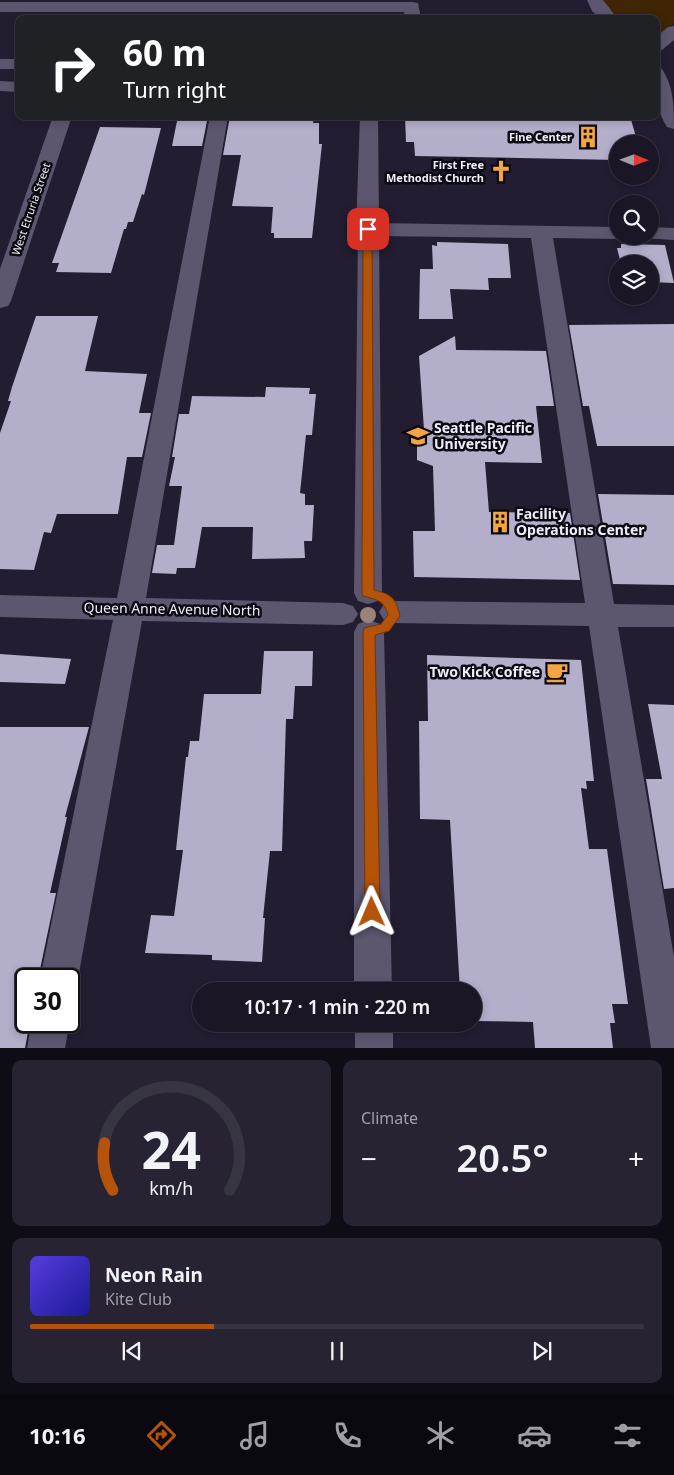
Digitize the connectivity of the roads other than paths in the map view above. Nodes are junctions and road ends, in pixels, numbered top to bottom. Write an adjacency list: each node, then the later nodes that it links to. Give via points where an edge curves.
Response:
1 (595, 0): 5 (street)
2 (0, 6): 3 (street)
3 (226, 9): 4 (street, via 412,7)
4 (413, 15)
5 (606, 15)
6 (674, 31): 7 (street)
7 (660, 43)
8 (0, 64): 9 (street)
9 (15, 64)
10 (660, 73): 11 (street)
11 (674, 74)
12 (660, 84): 18 (street)
13 (0, 86): 14 (street)
14 (15, 86)
15 (61, 120): 24 (street, West Etruria Street)
16 (217, 120): 26 (street)
17 (369, 120): 19 (street)
18 (674, 123)
19 (368, 229): 20 (street); 29 (street, via 368,593 386,598 391,603)
20 (541, 231): 21 (street); 27 (street)
21 (609, 233)
22 (659, 233): 23 (street)
23 (674, 234)
24 (0, 302)
25 (0, 606): 26 (street, Queen Anne Avenue North)
26 (130, 608): 29 (street, Queen Anne Avenue North); 30 (street)
27 (601, 615): 28 (street, Queen Anne Avenue North); 29 (street, Queen Anne Avenue North); 36 (street)
28 (674, 616)
29 (369, 619): 31 (street)
30 (61, 968)
31 (373, 982)
32 (374, 1032): 35 (street)
33 (49, 1033): 34 (street)
34 (46, 1048)
35 (374, 1048)
36 (670, 1048)

